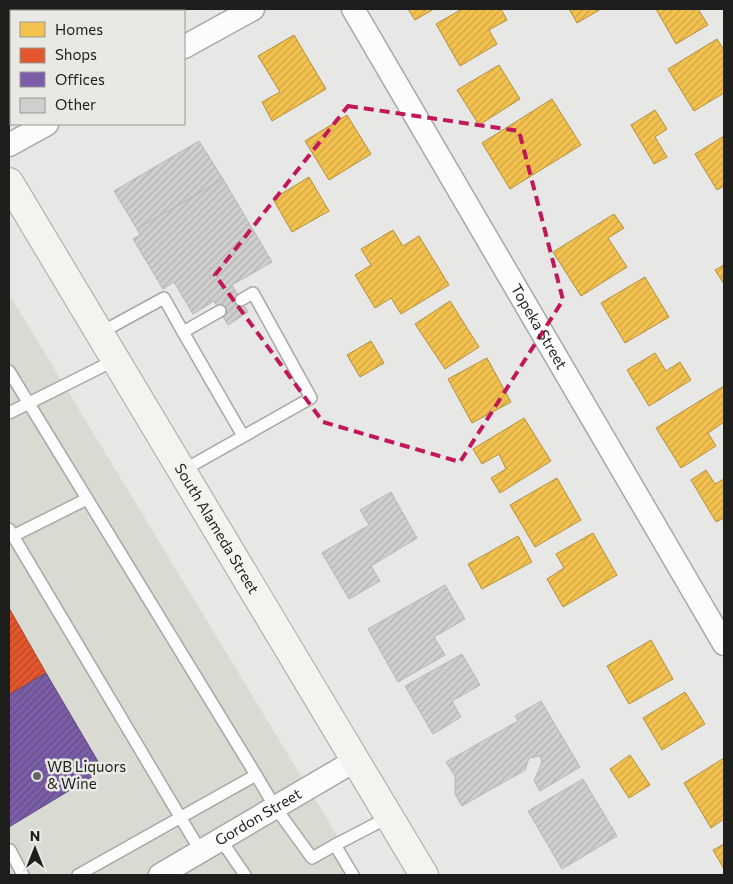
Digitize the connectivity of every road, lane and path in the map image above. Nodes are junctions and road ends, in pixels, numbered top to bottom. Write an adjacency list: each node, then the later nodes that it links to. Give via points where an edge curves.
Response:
1 (253, 9): 3 (street)
2 (353, 9): 19 (street, Topeka Street)
3 (185, 46)
4 (45, 125): 5 (street)
5 (9, 145)
6 (9, 182): 10 (main road, South Alameda Street)
7 (241, 300): 15 (lane, via 253,293 311,398)
8 (220, 311): 9 (lane)
9 (183, 332): 10 (lane, via 164,298); 15 (lane)
10 (100, 333): 11 (main road, South Alameda Street)
11 (115, 360): 13 (lane); 16 (main road, South Alameda Street)
12 (9, 371): 13 (lane)
13 (29, 403): 14 (lane); 17 (lane)
14 (9, 413)
15 (243, 436): 16 (lane)
16 (182, 471): 20 (main road, South Alameda Street)
17 (87, 499): 18 (lane); 21 (lane)
18 (11, 532): 24 (lane)
19 (724, 644)
20 (356, 760): 22 (street, Gordon Street); 23 (main road, South Alameda Street)
21 (256, 775): 22 (lane); 24 (lane)
22 (275, 807): 25 (street, Gordon Street); 26 (lane, via 312,858)
23 (390, 817): 26 (lane); 34 (main road, South Alameda Street)
24 (181, 818): 28 (lane); 30 (lane)
25 (221, 840): 28 (street, Gordon Street); 32 (lane)
26 (335, 845): 33 (lane)
27 (10, 850): 29 (lane)
28 (200, 852): 31 (street, Gordon Street)
29 (23, 875)
30 (78, 875)
31 (160, 875)
32 (245, 875)
33 (354, 875)
34 (424, 875)

